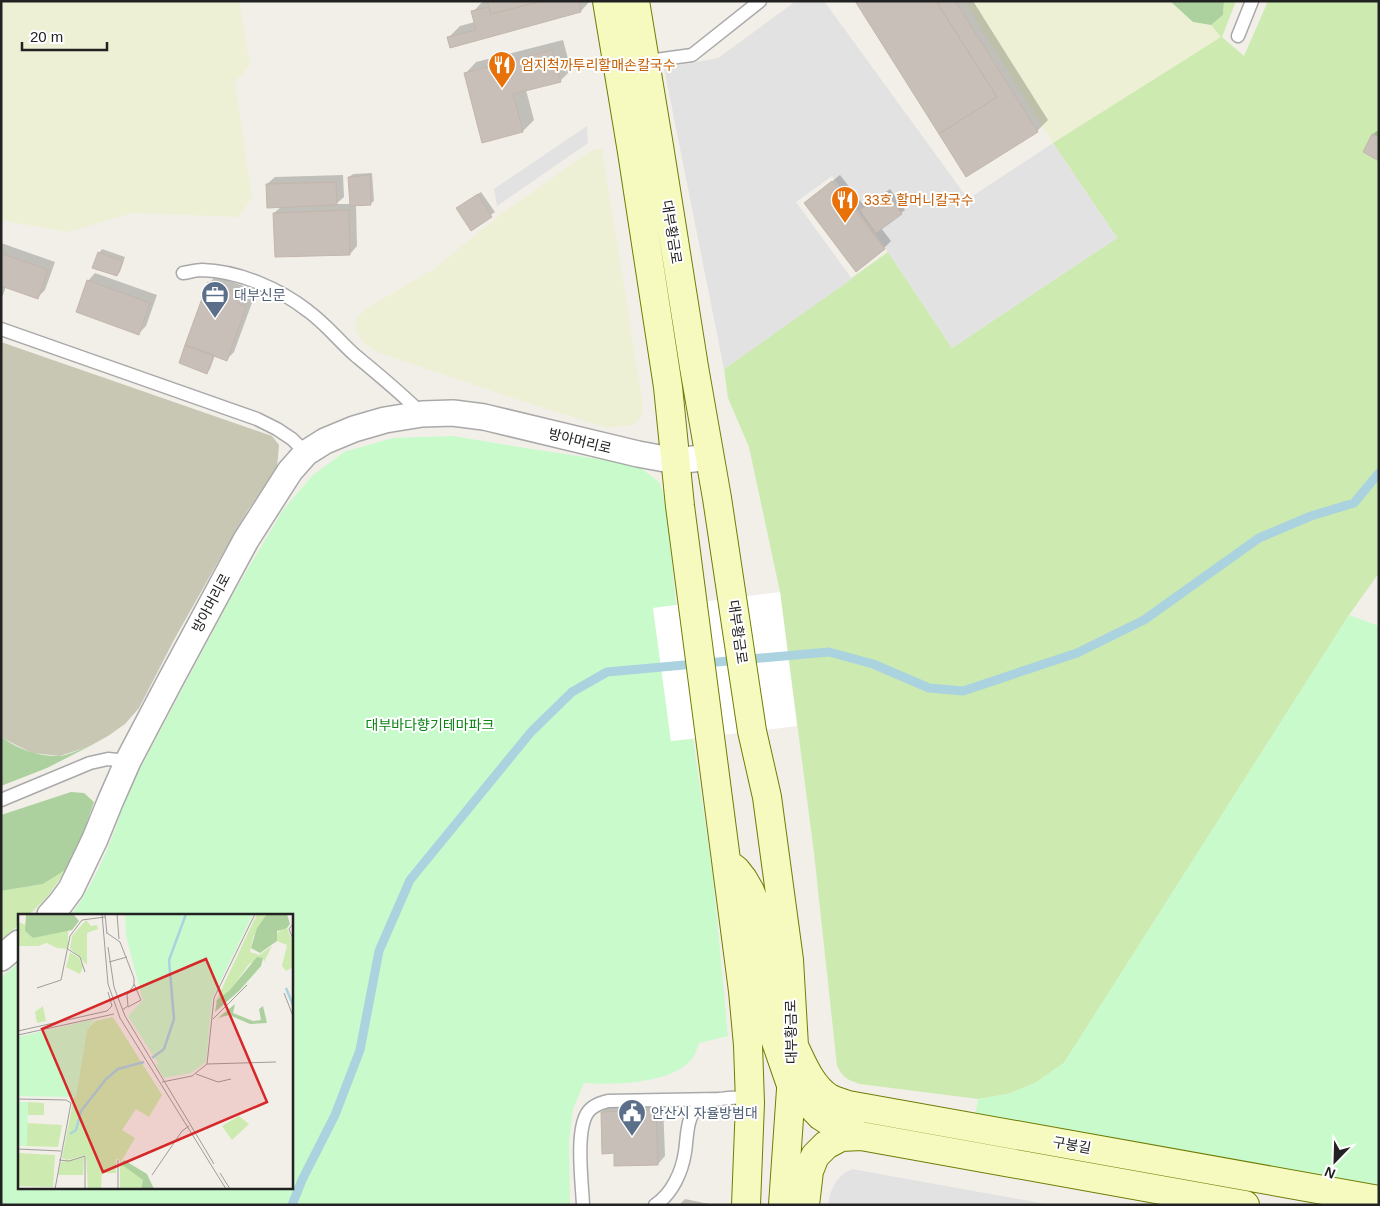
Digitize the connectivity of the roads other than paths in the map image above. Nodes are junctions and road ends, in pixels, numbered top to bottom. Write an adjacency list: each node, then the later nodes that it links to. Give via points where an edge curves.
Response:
1 (607, 1): 7 (main road, 대부황금로)
2 (634, 1): 6 (main road, 대부황금로)
3 (760, 1): 6 (lane, via 692,55)
4 (1252, 1): 5 (lane)
5 (1238, 36)
6 (645, 62): 7 (lane); 12 (main road, 대부황금로)
7 (618, 66): 13 (main road, 대부황금로, via 668,387)
8 (184, 272): 10 (lane, via 224,272 282,293 309,311)
9 (1, 329): 11 (lane, via 257,419 292,439)
10 (422, 414): 11 (street, 방아머리로, via 354,429); 13 (street, 방아머리로, via 453,413 484,418)
11 (306, 453): 14 (street, 방아머리로, via 284,479 246,540)
12 (710, 457): 13 (street, 방아머리로); 20 (main road, 대부황금로, via 752,731 767,797 790,960)
13 (676, 461): 16 (main road, 대부황금로)
14 (128, 761): 15 (lane, via 108,759 90,763); 17 (street, 방아머리로, via 71,889)
15 (1, 800)
16 (727, 863): 21 (main road, via 743,879 755,904 772,1030); 22 (main road, 대부황금로, via 743,990)
17 (51, 914)
18 (18, 944): 19 (street)
19 (1, 958)
20 (794, 1046): 21 (main road, 대부황금로); 24 (main road, 구봉길, via 816,1087 830,1098)
21 (791, 1085): 25 (main road); 26 (main road, 대부황금로)
22 (750, 1097): 23 (lane); 28 (main road, 대부황금로)
23 (719, 1099): 30 (lane, via 608,1101 598,1104 588,1112 580,1138); 31 (lane, via 696,1108 689,1120 679,1174 672,1189)
24 (875, 1110): 25 (main road); 29 (main road, 구봉길)
25 (821, 1116): 26 (main road); 27 (main road)
26 (788, 1124): 28 (main road, via 760,1142); 32 (main road, 대부황금로)
27 (861, 1136): 33 (main road, 구봉길, via 840,1137 815,1156 809,1171); 34 (main road, 구봉길)
28 (747, 1195)
29 (1379, 1200)
30 (583, 1205)
31 (655, 1205)
32 (783, 1205)
33 (805, 1205)
34 (1245, 1205)

